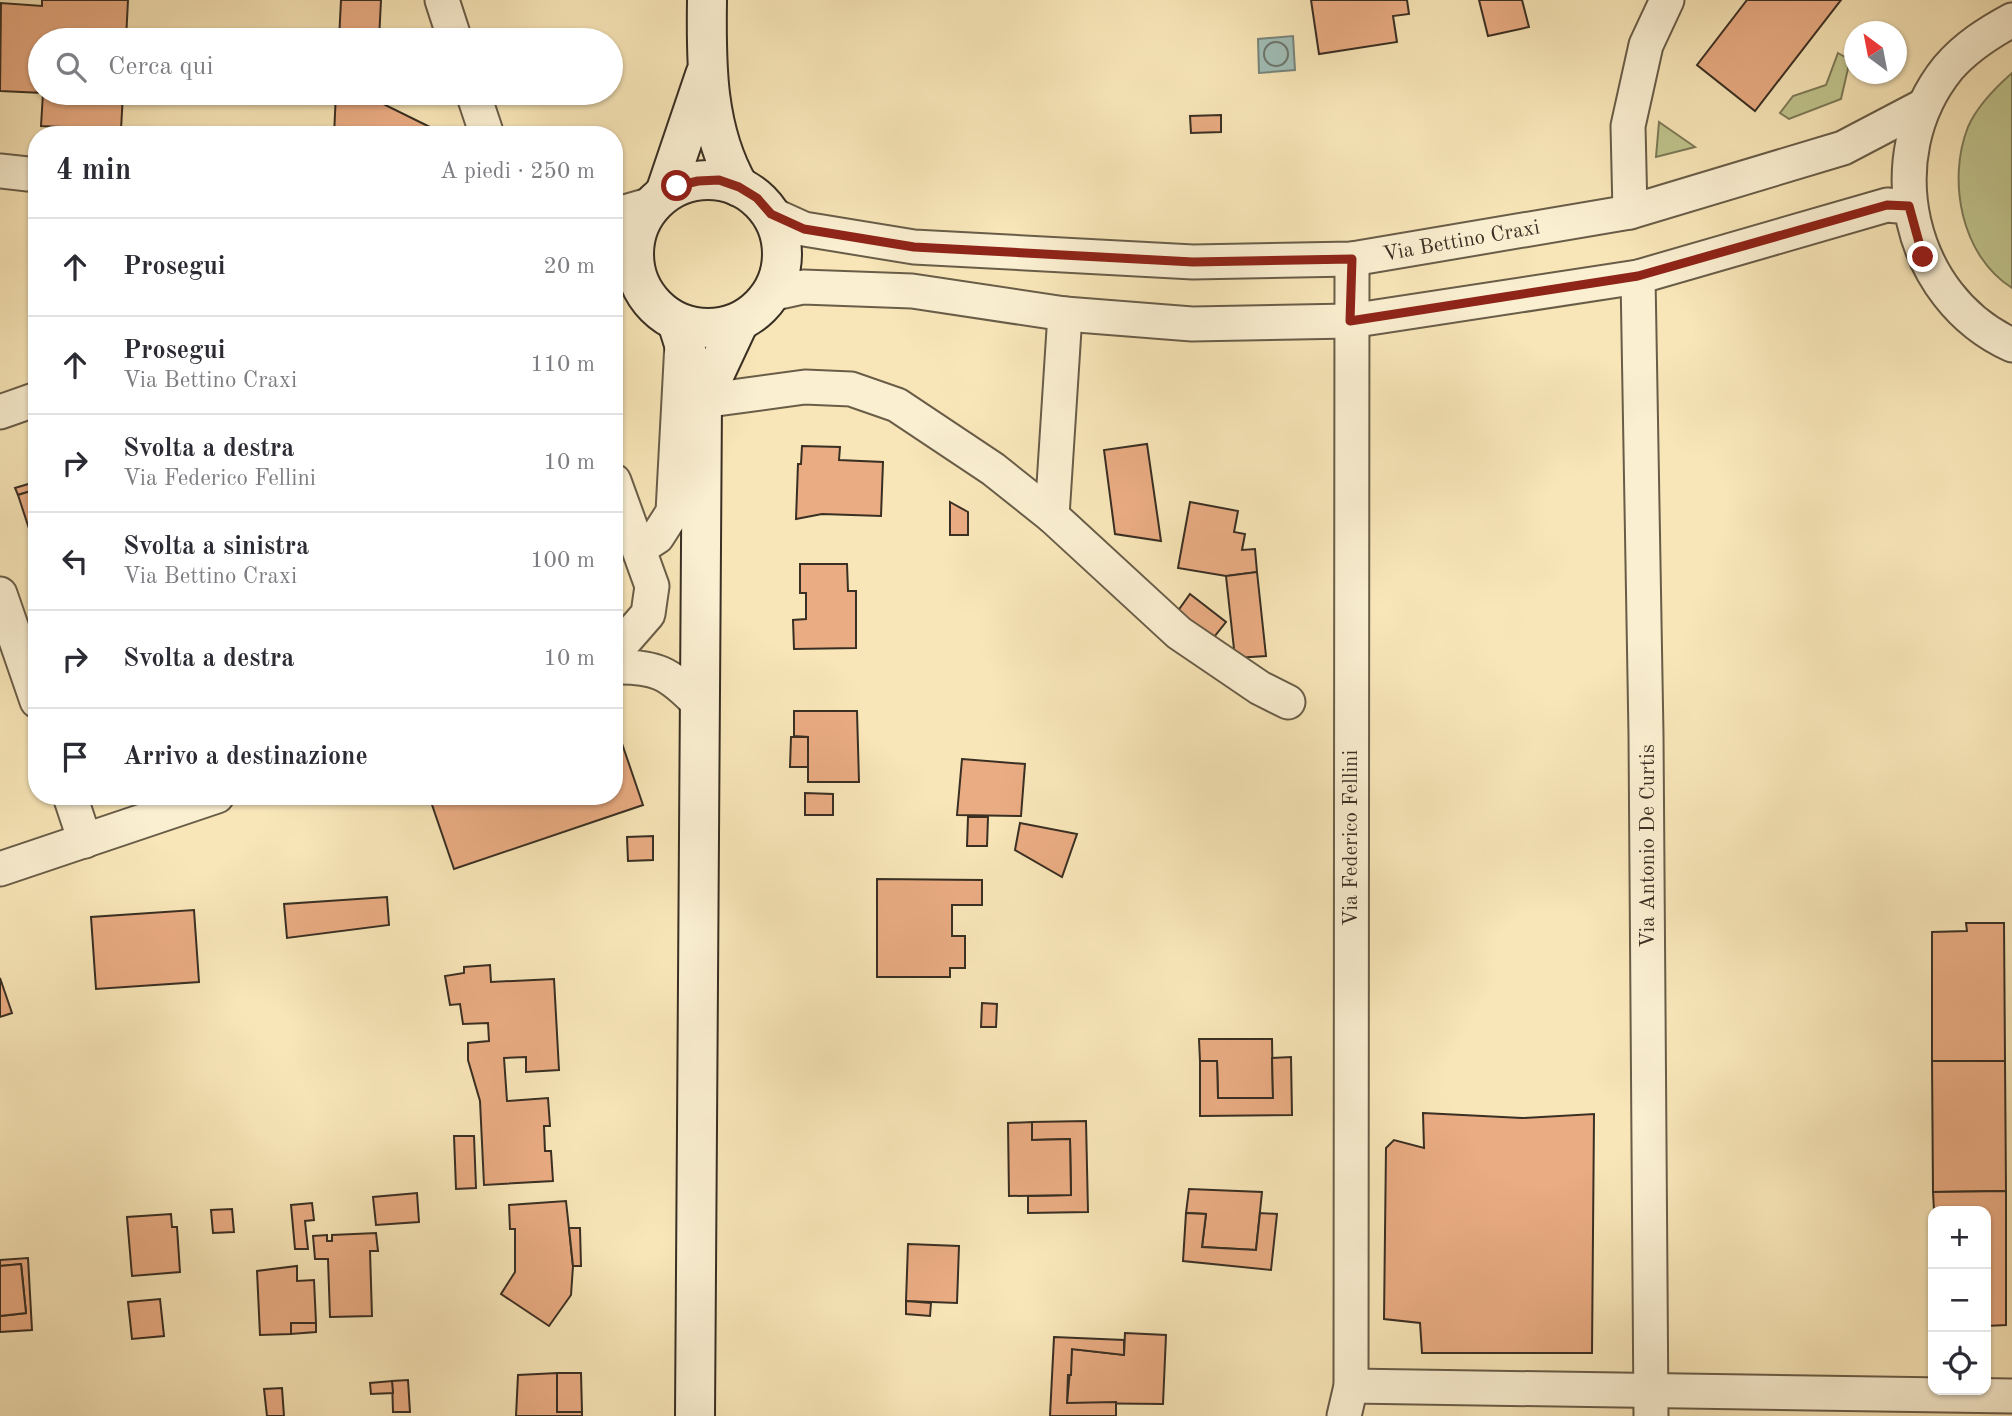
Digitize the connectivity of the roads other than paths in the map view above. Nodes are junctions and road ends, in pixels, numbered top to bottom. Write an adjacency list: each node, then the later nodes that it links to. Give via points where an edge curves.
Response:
1 (442, 0): 5 (street)
2 (707, 0): 6 (main road)
3 (1667, 0): 16 (street, via 1646,45 1628,126)
4 (2012, 20): 8 (street, via 1980,38 1956,61)
5 (451, 28)
6 (706, 73): 12 (main road, via 724,160); 13 (main road)
7 (477, 105): 9 (street)
8 (1925, 105): 14 (street, via 1910,155); 16 (street, Via Bettino Craxi, via 1843,148)
9 (484, 126)
10 (0, 172): 11 (street)
11 (28, 174)
12 (739, 187): 13 (main road, via 719,180 698,181); 17 (main road)
13 (658, 199): 15 (street); 19 (main road, via 636,233 633,254)
14 (1909, 206): 20 (street, via 1887,205); 26 (street, via 1923,257 1951,301 1991,336)
15 (623, 212)
16 (1630, 212): 18 (street, Via Bettino Craxi)
17 (771, 214): 18 (street, Via Bettino Craxi, via 804,229 914,247 1193,262); 21 (main road, via 782,254)
18 (1352, 259): 24 (street, Via Federico Fellini)
19 (625, 267): 25 (main road)
20 (1638, 276): 24 (street); 46 (street, Via Antonio De Curtis, via 1647,748)
21 (771, 294): 22 (street, via 803,286 912,291); 23 (main road)
22 (1065, 314): 24 (street, via 1192,324); 31 (street)
23 (738, 321): 25 (main road, via 718,328); 27 (main road)
24 (1350, 321): 45 (street, Via Federico Fellini)
25 (680, 331): 27 (main road); 32 (street, via 673,512 657,537)
26 (2012, 345)
27 (702, 401): 31 (street, via 805,387 851,389 897,405 993,469); 39 (main road)
28 (28, 402): 29 (street)
29 (0, 412)
30 (623, 504): 32 (street)
31 (1052, 516): 38 (street, via 1179,632)
32 (640, 548): 35 (street, via 652,586 648,614)
33 (0, 594): 34 (street)
34 (8, 642): 37 (street)
35 (623, 643)
36 (623, 667): 39 (street, via 647,667 679,683)
37 (28, 683)
38 (1288, 702)
39 (698, 703): 47 (main road)
40 (72, 805): 42 (street)
41 (191, 805): 42 (street)
42 (85, 841): 43 (street)
43 (0, 869)
44 (2012, 1396): 46 (street)
45 (1348, 1401): 46 (street)
46 (1651, 1404)
47 (695, 1416)

